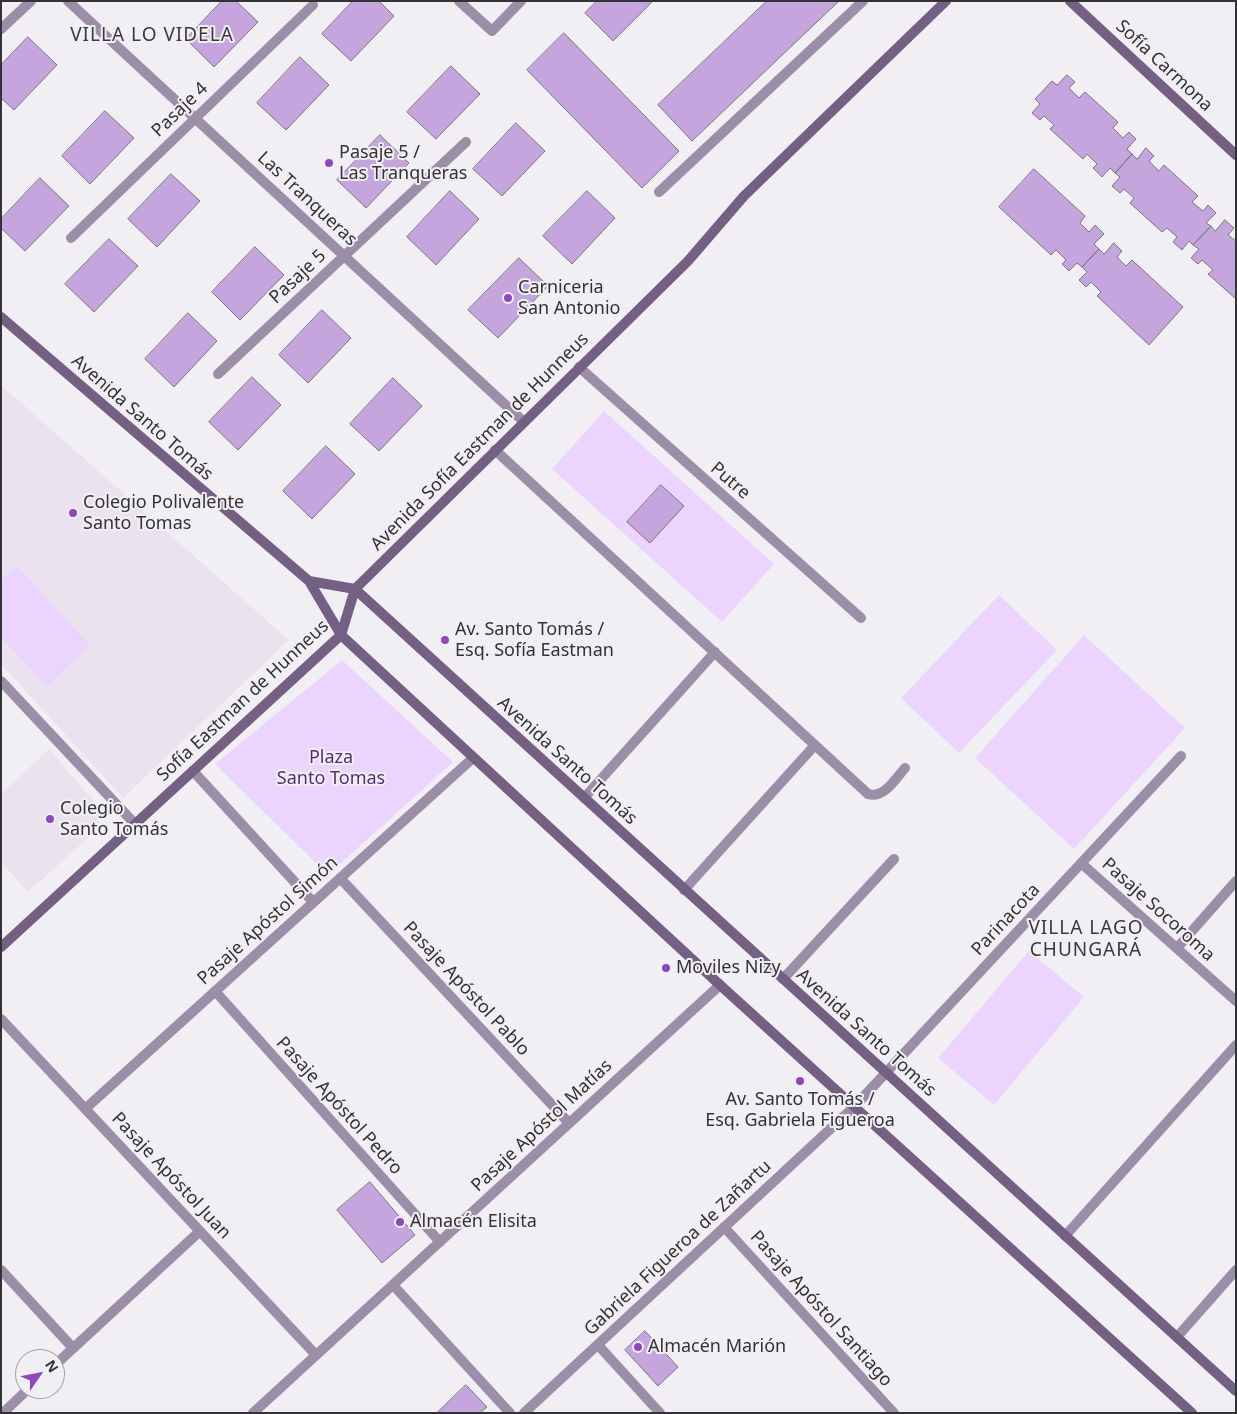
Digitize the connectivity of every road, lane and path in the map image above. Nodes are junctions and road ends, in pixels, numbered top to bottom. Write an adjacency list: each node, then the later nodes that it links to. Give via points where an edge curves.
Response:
1 (31, 1): 9 (street)
2 (68, 1): 10 (street, Las Tranqueras)
3 (459, 1): 4 (street, via 492,31)
4 (521, 1)
5 (863, 1): 13 (street)
6 (946, 1): 17 (main road, Avenida Sofía Eastman de Hunneus, via 744,196 688,261)
7 (1070, 1): 12 (main road, Sofía Carmona)
8 (313, 5): 10 (street, Pasaje 4)
9 (1, 30)
10 (195, 118): 14 (street, Pasaje 4); 15 (street, Las Tranqueras)
11 (466, 142): 15 (street, Pasaje 5)
12 (1236, 155)
13 (659, 192)
14 (71, 238)
15 (344, 256): 18 (street, Pasaje 5); 19 (street, Las Tranqueras)
16 (1, 317): 21 (main road, Avenida Santo Tomás)
17 (578, 367): 19 (main road, Avenida Sofía Eastman de Hunneus); 23 (street, Putre)
18 (218, 374)
19 (524, 422): 20 (main road, Avenida Sofía Eastman de Hunneus)
20 (496, 450): 22 (main road, Avenida Sofía Eastman de Hunneus); 25 (street)
21 (309, 581): 22 (main road); 24 (main road, Avenida Santo Tomás)
22 (355, 589): 24 (main road, Sofía Eastman de Hunneus); 32 (main road, Avenida Santo Tomás)
23 (862, 618)
24 (341, 636): 29 (main road, Avenida Santo Tomás); 31 (main road, Sofía Eastman de Hunneus)
25 (715, 652): 27 (street); 32 (street)
26 (1, 681): 33 (street)
27 (816, 745): 30 (street, via 868,794 875,796 882,794); 38 (street)
28 (1181, 756): 35 (street, Parinacota)
29 (473, 758): 36 (street, Pasaje Apóstol Simón); 43 (main road, Avenida Santo Tomás)
30 (905, 768)
31 (193, 771): 33 (main road, Sofía Eastman de Hunneus); 39 (street)
32 (584, 798): 38 (main road, Avenida Santo Tomás)
33 (135, 824): 40 (main road, Sofía Eastman de Hunneus)
34 (894, 859): 42 (street)
35 (1081, 863): 41 (street, Pasaje Socoroma); 48 (street, Parinacota)
36 (340, 878): 39 (street, Pasaje Apóstol Simón); 51 (street, Pasaje Apóstol Pablo)
37 (1236, 881): 41 (street)
38 (684, 890): 42 (main road, Avenida Santo Tomás)
39 (313, 902): 44 (street, Pasaje Apóstol Simón)
40 (1, 946)
41 (1177, 948): 45 (street, Pasaje Socoroma)
42 (783, 979): 48 (main road, Avenida Santo Tomás)
43 (720, 985): 49 (main road, Avenida Santo Tomás); 51 (street, Pasaje Apóstol Matías)
44 (215, 991): 50 (street, Pasaje Apóstol Simón); 55 (street, Pasaje Apóstol Pedro)
45 (1236, 1001)
46 (1, 1019): 50 (street, Pasaje Apóstol Juan)
47 (1236, 1045): 54 (street)
48 (886, 1072): 49 (street, Parinacota); 54 (main road, Avenida Santo Tomás)
49 (854, 1107): 52 (street, Gabriela Figueroa de Zañartu); 72 (main road, Avenida Santo Tomás)
50 (85, 1108): 53 (street, Pasaje Apóstol Juan)
51 (569, 1123): 55 (street, Pasaje Apóstol Matías)
52 (724, 1227): 60 (street, Gabriela Figueroa de Zañartu); 71 (street, Pasaje Apóstol Santiago)
53 (200, 1231): 61 (street); 63 (street, Pasaje Apóstol Juan)
54 (1065, 1236): 59 (main road, Avenida Santo Tomás)
55 (440, 1242): 58 (street, Pasaje Apóstol Matías)
56 (1, 1270): 61 (street)
57 (1236, 1270): 59 (street)
58 (393, 1285): 63 (street, Pasaje Apóstol Matías); 68 (street)
59 (1177, 1337): 64 (main road, Avenida Santo Tomás)
60 (598, 1345): 69 (street, Gabriela Figueroa de Zañartu); 70 (street)
61 (73, 1348): 62 (street)
62 (65, 1355)
63 (316, 1355): 67 (street, Pasaje Apóstol Matías)
64 (1236, 1391)
65 (18, 1399): 66 (street)
66 (3, 1413)
67 (253, 1413)
68 (510, 1413)
69 (524, 1413)
70 (660, 1413)
71 (894, 1413)
72 (1191, 1413)

